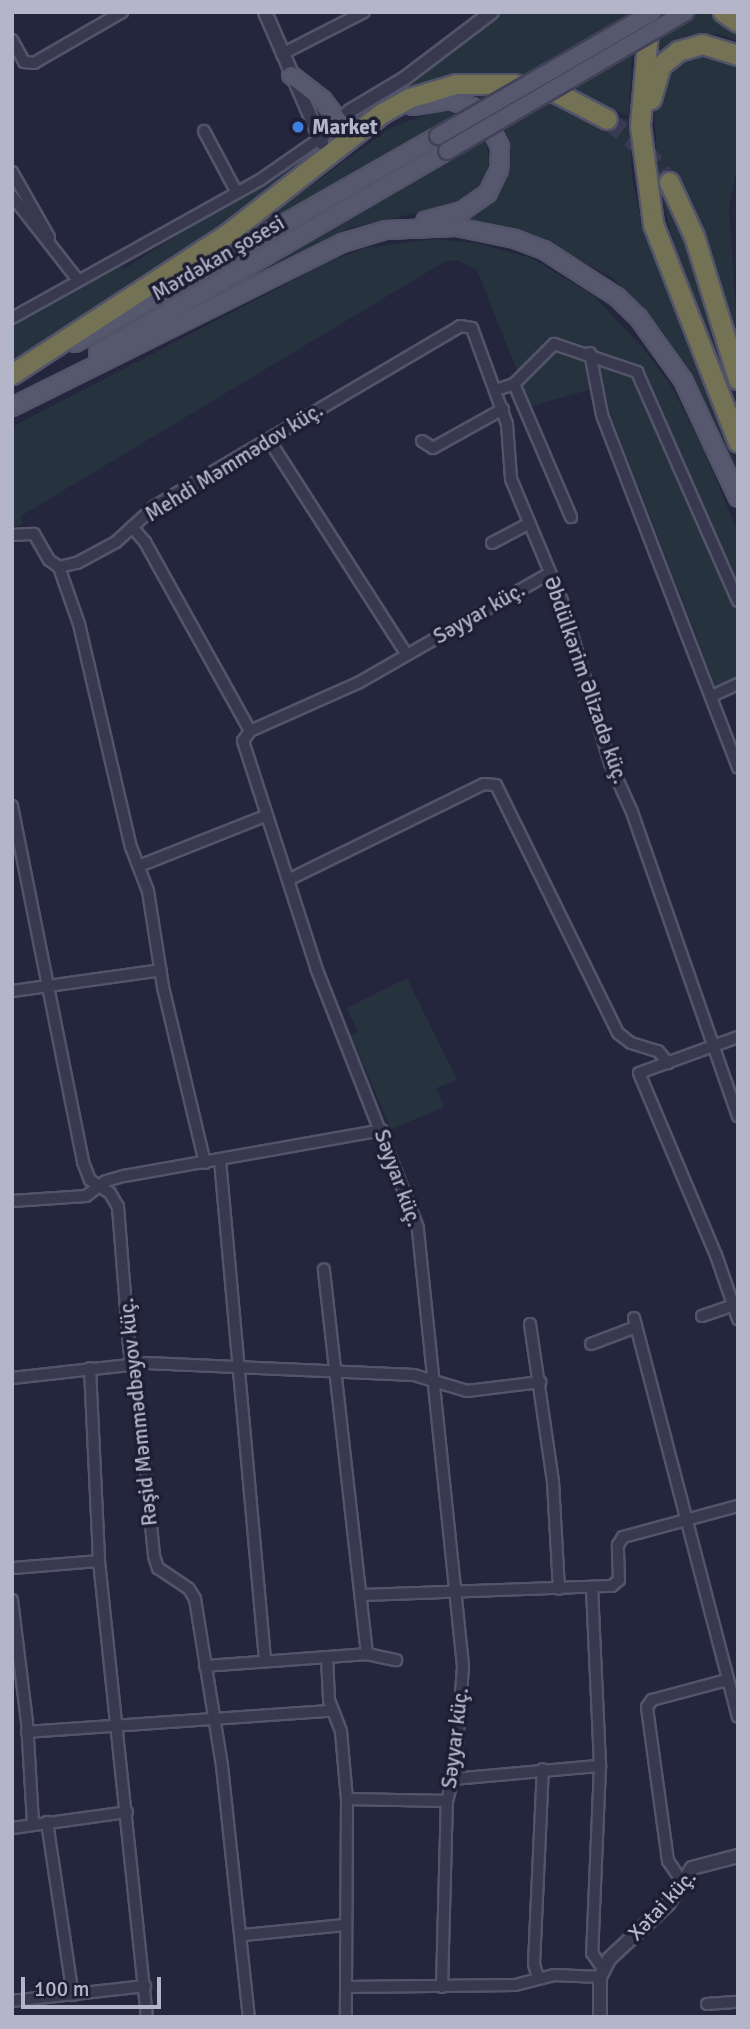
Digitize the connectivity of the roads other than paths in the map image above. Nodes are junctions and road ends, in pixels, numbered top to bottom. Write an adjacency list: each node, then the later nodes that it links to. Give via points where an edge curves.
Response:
1 (265, 12): 11 (street)
2 (364, 12): 11 (street)
3 (492, 12): 16 (street, via 405,78)
4 (640, 12): 14 (highway)
5 (652, 12): 14 (highway); 31 (main road, Mərdəkan şosesi, bridge)
6 (686, 12): 35 (main road, Mərdəkan şosesi, bridge)
7 (723, 12): 9 (highway)
8 (115, 14): 10 (street, via 34,63 24,62)
9 (738, 22)
10 (12, 40)
11 (282, 54): 13 (street)
12 (738, 55): 24 (highway, via 714,44 689,47 670,57 656,75 649,128)
13 (291, 75): 16 (main road, via 323,100); 19 (street)
14 (639, 110): 24 (highway)
15 (607, 118): 17 (highway, via 557,93 487,82 432,89 392,106)
16 (338, 121): 17 (main road, via 347,130); 19 (street)
17 (363, 127): 19 (highway); 25 (main road, via 414,105 449,100 482,115 500,146 496,183 478,202 442,217)
18 (204, 131): 22 (street)
19 (325, 147): 22 (street); 31 (highway, via 227,234)
20 (13, 168): 26 (street)
21 (669, 182): 32 (highway, via 694,236)
22 (237, 193): 27 (street)
23 (12, 196): 26 (street)
24 (653, 224): 39 (highway)
25 (386, 230): 35 (main road, via 313,255); 40 (main road, via 456,228 515,239 591,276 638,317 670,358)
26 (49, 245): 27 (street)
27 (77, 279): 28 (street)
28 (12, 317)
29 (469, 326): 34 (street, Əbdülkərim Əlizadə küç., via 475,330); 37 (street, Mehdi Məmmədov küç., via 460,326)
30 (590, 354): 33 (street, via 554,344); 48 (street, via 642,377); 51 (street, via 602,415)
31 (12, 376)
32 (738, 379)
33 (514, 384): 34 (street); 41 (street)
34 (496, 390): 36 (street, Əbdülkərim Əlizadə küç.)
35 (12, 406)
36 (503, 409): 38 (street, via 433,447); 42 (street, Əbdülkərim Əlizadə küç., via 509,431 508,471)
37 (269, 440): 43 (street, Mehdi Məmmədov küç., via 155,506); 49 (street)
38 (422, 440)
39 (738, 442)
40 (738, 498)
41 (571, 517)
42 (528, 524): 45 (street); 47 (street, Əbdülkərim Əlizadə küç.)
43 (132, 527): 46 (street, Mehdi Məmmədov küç., via 107,548); 52 (street, via 185,611)
44 (12, 535): 46 (street, via 34,534 49,561)
45 (492, 543)
46 (59, 567): 56 (street, via 79,624)
47 (550, 573): 49 (street, Səyyar küç.); 62 (street, Əbdülkərim Əlizadə küç., via 597,707 610,763 632,812)
48 (738, 601)
49 (407, 654): 52 (street, Səyyar küç., via 358,683)
50 (738, 684): 51 (street)
51 (712, 696): 53 (street)
52 (250, 731): 55 (street, Səyyar küç., via 243,746)
53 (738, 768)
54 (12, 806): 59 (street, Rəşid Məmmədbəyov küç.)
55 (265, 816): 56 (street); 57 (street, Səyyar küç.)
56 (139, 866): 58 (street, via 151,904)
57 (288, 880): 63 (street, via 484,783 496,785 618,1033 631,1043 658,1051); 65 (street, Səyyar küç., via 328,1001)
58 (161, 970): 59 (street); 67 (street)
59 (51, 986): 60 (street); 68 (street, Rəşid Məmmədbəyov küç., via 83,1162 90,1180)
60 (12, 991)
61 (738, 1037): 62 (street)
62 (712, 1048): 63 (street); 64 (street, Əbdülkərim Əlizadə küç.)
63 (668, 1063): 71 (street, via 639,1073)
64 (738, 1116)
65 (382, 1130): 66 (street); 81 (street, Səyyar küç., via 418,1228)
66 (220, 1160): 67 (street); 77 (street)
67 (205, 1163): 68 (street, via 124,1176)
68 (100, 1186): 69 (street, via 86,1196); 76 (street, Rəşid Məmmədbəyov küç., via 118,1207)
69 (12, 1201)
70 (324, 1269): 79 (street)
71 (734, 1305): 72 (street); 73 (street)
72 (702, 1316)
73 (738, 1319)
74 (530, 1324): 82 (street)
75 (591, 1344): 84 (street, via 635,1323)
76 (131, 1363): 77 (street); 78 (street); 96 (street, Rəşid Məmmədbəyov küç., via 155,1562 193,1593)
77 (239, 1364): 79 (street); 94 (street)
78 (90, 1368): 80 (street); 85 (street)
79 (338, 1370): 81 (street); 90 (street)
80 (12, 1378)
81 (434, 1379): 82 (street, via 467,1391); 89 (street, Səyyar küç.)
82 (540, 1382): 88 (street, via 553,1482)
83 (738, 1506): 84 (street)
84 (685, 1521): 87 (street, via 623,1537 618,1545 620,1580 612,1586); 97 (street)
85 (99, 1561): 86 (street); 101 (street)
86 (12, 1568)
87 (592, 1588): 88 (street); 103 (street)
88 (559, 1589): 89 (street)
89 (457, 1591): 90 (street); 105 (street, Səyyar küç., via 463,1666)
90 (363, 1595): 92 (street)
91 (12, 1600): 102 (street)
92 (367, 1654): 93 (street); 95 (street)
93 (327, 1657): 94 (street); 98 (street)
94 (265, 1659): 96 (street)
95 (396, 1660)
96 (205, 1666): 100 (street, Rəşid Məmmədbəyov küç.)
97 (727, 1679): 99 (street); 113 (street, via 652,1700 647,1707 668,1861)
98 (331, 1711): 100 (street); 106 (street, via 341,1732)
99 (738, 1717)
100 (214, 1719): 101 (street); 115 (street, Rəşid Məmmədbəyov küç.)
101 (120, 1727): 102 (street); 108 (street)
102 (27, 1732): 110 (street)
103 (600, 1766): 104 (street); 116 (street, via 592,1953)
104 (542, 1769): 105 (street); 117 (street, via 534,1964)
105 (453, 1779): 107 (street, Səyyar küç.)
106 (347, 1799): 107 (street); 114 (street)
107 (447, 1801): 120 (street, Səyyar küç.)
108 (127, 1812): 109 (street); 118 (street)
109 (47, 1822): 110 (street); 121 (street)
110 (33, 1824): 111 (street)
111 (12, 1828)
112 (738, 1856): 113 (street, Xətai küç., via 692,1868)
113 (681, 1881): 116 (street, Xətai küç., via 668,1904)
114 (345, 1925): 115 (street); 119 (street)
115 (244, 1935): 126 (street, Rəşid Məmmədbəyov küç.)
116 (601, 1973): 117 (street); 128 (street)
117 (538, 1978): 120 (street, via 515,1985)
118 (145, 1986): 121 (street); 125 (street)
119 (345, 1987): 120 (street); 127 (street)
120 (442, 1987)
121 (73, 1995): 122 (street)
122 (12, 2001)
123 (738, 2002): 124 (street)
124 (706, 2004)
125 (147, 2017)
126 (249, 2017)
127 (346, 2017)
128 (600, 2017)

